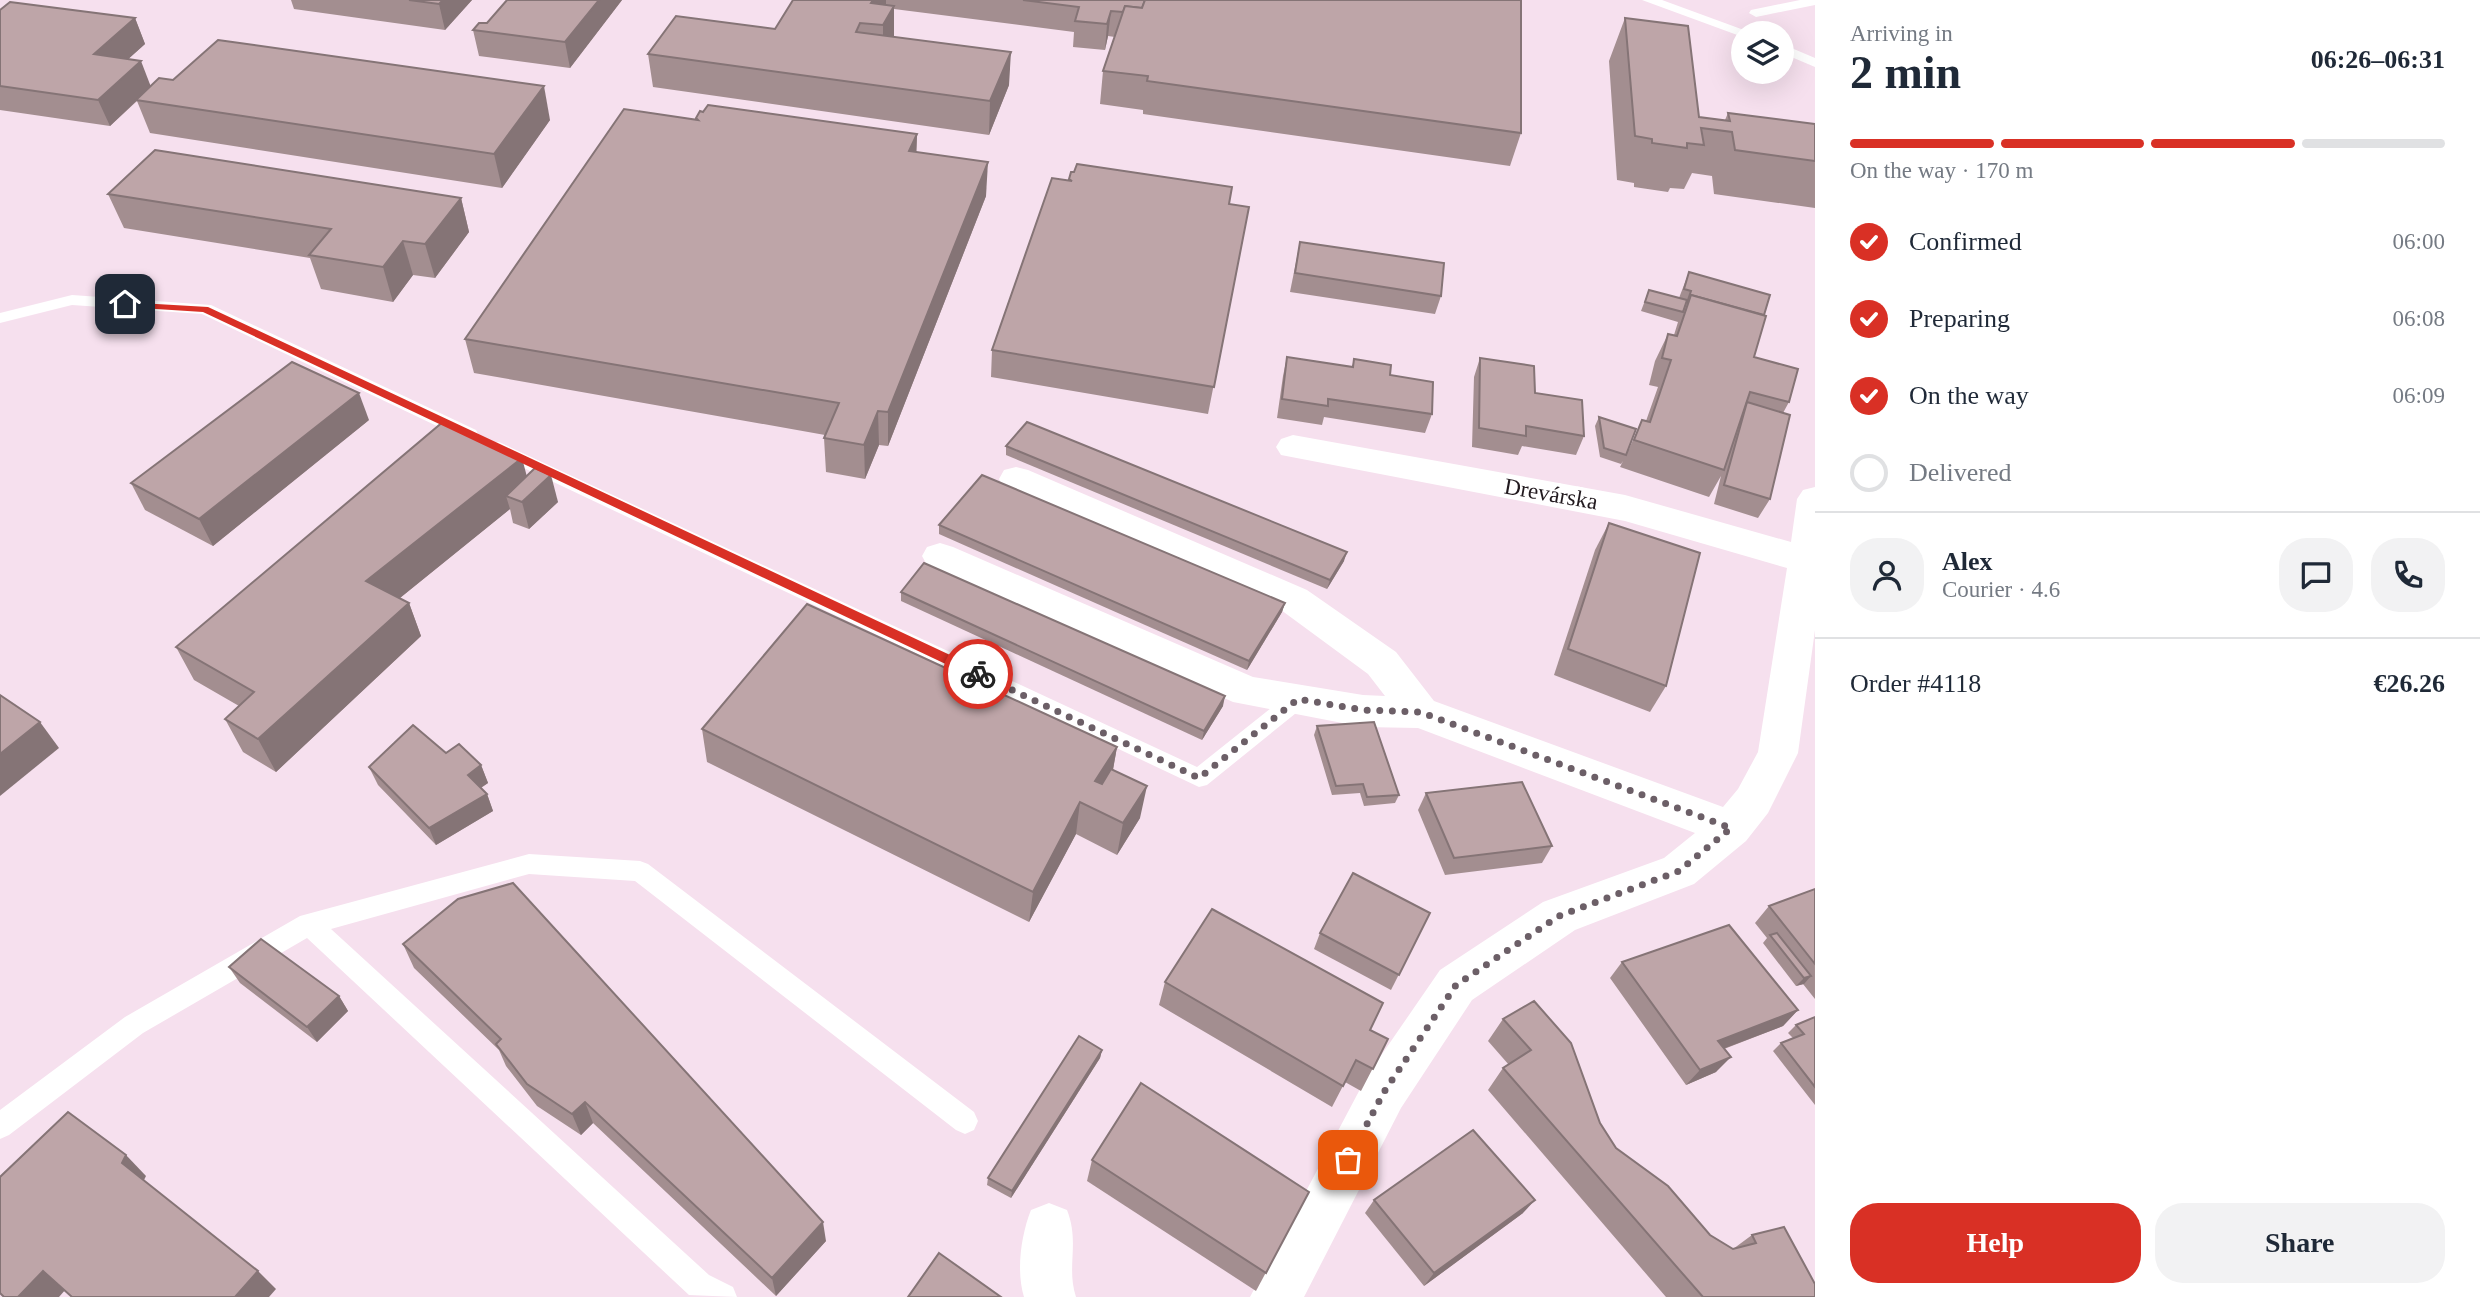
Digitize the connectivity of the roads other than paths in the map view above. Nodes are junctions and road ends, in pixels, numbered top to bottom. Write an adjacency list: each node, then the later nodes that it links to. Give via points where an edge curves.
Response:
1 (1649, 0): 4 (lane)
2 (1815, 1): 3 (lane)
3 (1753, 6)
4 (1731, 28)
5 (1794, 53): 6 (lane)
6 (1815, 62)
7 (0, 318): 13 (lane, via 72,300 205,309 1199,778)
8 (1293, 447): 12 (street, Drevárska, via 1625,508)
9 (1016, 479): 14 (street, via 1294,600 1381,663)
10 (1815, 499): 12 (street)
11 (940, 556): 13 (street, via 1247,691)
12 (1806, 560): 15 (street, via 1778,753 1754,802)
13 (1298, 699): 14 (street, via 1363,710)
14 (1420, 712): 15 (street)
15 (1731, 828): 22 (street, via 1679,871 1559,916 1456,985 1384,1092)
16 (309, 924): 17 (lane, via 529,864 640,871); 18 (lane, via 134,1025); 20 (lane, via 699,1285)
17 (965, 1121)
18 (0, 1126)
19 (1049, 1227): 21 (street, via 1046,1285)
20 (723, 1297)
21 (1050, 1297)
22 (1276, 1297)

